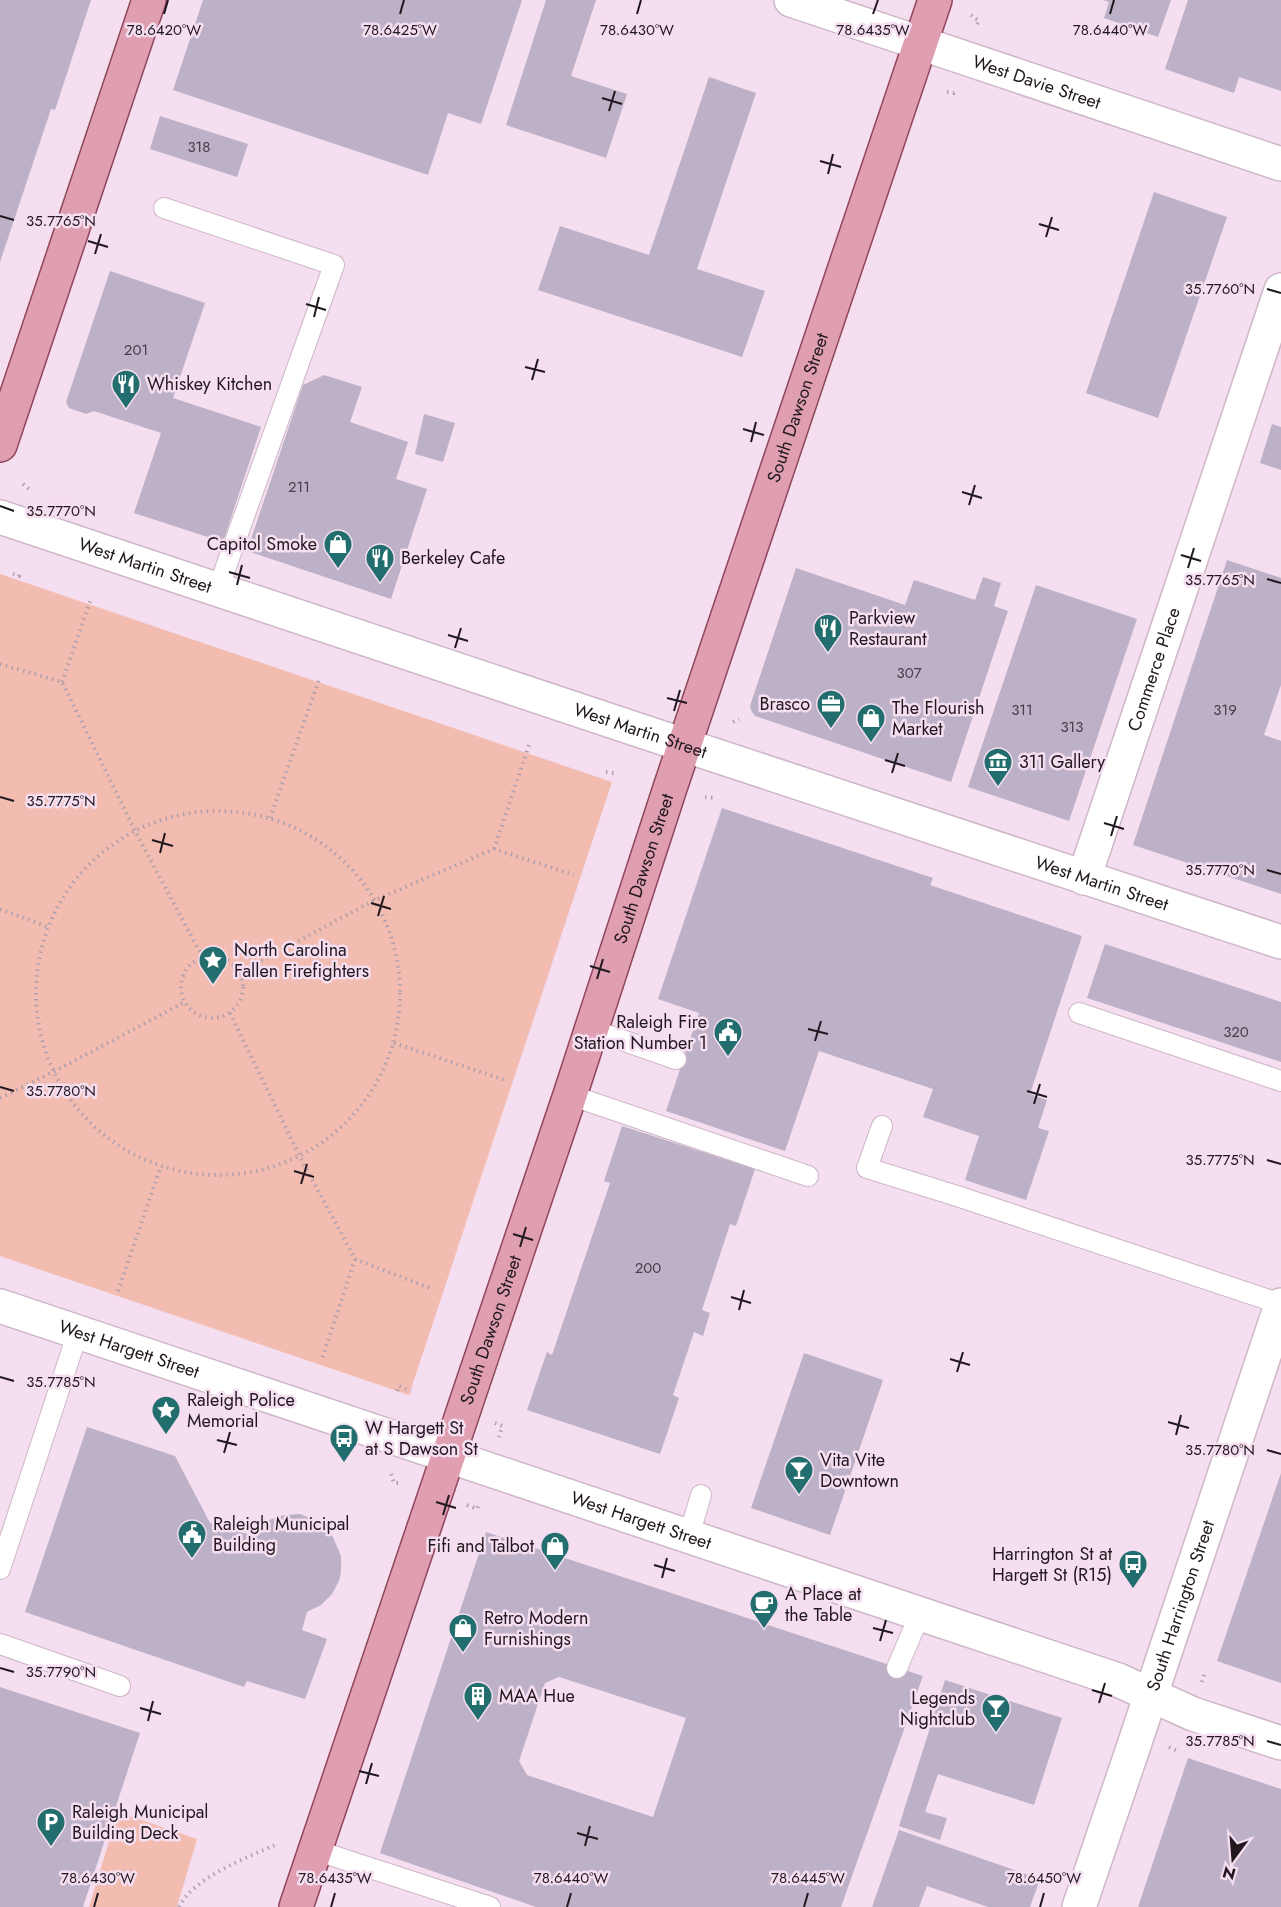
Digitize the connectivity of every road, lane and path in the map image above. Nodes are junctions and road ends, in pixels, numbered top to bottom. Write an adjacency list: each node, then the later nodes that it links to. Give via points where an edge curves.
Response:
1 (148, 0): 12 (main road)
2 (791, 0): 6 (street, West Davie Street)
3 (934, 0): 6 (main road, South Dawson Street)
4 (971, 15): 5 (path)
5 (978, 21)
6 (920, 43): 9 (street, West Davie Street); 24 (main road, South Dawson Street)
7 (947, 92): 8 (path)
8 (954, 93)
9 (1281, 164)
10 (164, 208): 16 (lane, via 334,266)
11 (1281, 290): 33 (street, Commerce Place)
12 (0, 445)
13 (0, 517): 16 (street, West Martin Street)
14 (20, 571): 15 (path, via 19,576)
15 (13, 574)
16 (218, 589): 24 (street, West Martin Street)
17 (91, 599): 20 (path)
18 (0, 664): 20 (path)
19 (320, 677): 29 (path)
20 (62, 682): 30 (path)
21 (739, 719): 22 (path)
22 (733, 722)
23 (529, 745): 31 (path)
24 (685, 745): 33 (street, West Martin Street); 43 (main road, South Dawson Street)
25 (606, 772): 26 (path)
26 (614, 773)
27 (705, 798): 28 (path)
28 (716, 798)
29 (270, 818): 30 (path, via 227,811 172,817); 34 (path, via 311,837 352,870)
30 (135, 831): 36 (path, via 93,860 65,894); 38 (path)
31 (494, 849): 32 (path); 34 (path)
32 (574, 875)
33 (1084, 878): 37 (street, West Martin Street)
34 (375, 900): 39 (path); 44 (path, via 395,947 400,974)
35 (0, 909): 36 (path)
36 (48, 927): 46 (path, via 36,986 40,1033)
37 (1281, 942)
38 (202, 958): 39 (path, via 224,958); 40 (path, via 186,971 182,981)
39 (240, 972): 41 (path, via 242,999)
40 (185, 1002): 41 (path, via 200,1016); 46 (path)
41 (230, 1013): 52 (path)
42 (1079, 1013): 48 (lane)
43 (590, 1029): 45 (lane); 49 (main road, South Dawson Street)
44 (394, 1043): 47 (path); 52 (path, via 379,1081 344,1126)
45 (676, 1059)
46 (53, 1072): 50 (path); 53 (path, via 96,1129 125,1150)
47 (505, 1080)
48 (1281, 1081)
49 (570, 1095): 54 (lane); 66 (main road, South Dawson Street)
50 (0, 1098)
51 (882, 1126): 58 (lane, via 867,1168)
52 (300, 1157): 53 (path, via 260,1171 202,1175); 55 (path)
53 (161, 1166): 57 (path)
54 (808, 1176)
55 (355, 1259): 56 (path); 61 (path)
56 (432, 1289)
57 (118, 1291)
58 (1281, 1305): 80 (street, South Harrington Street)
59 (0, 1306): 60 (street, West Hargett Street)
60 (78, 1332): 66 (street, West Hargett Street); 73 (lane)
61 (322, 1359)
62 (88, 1383): 63 (path)
63 (99, 1386)
64 (397, 1391): 65 (path, via 399,1386)
65 (411, 1391)
66 (447, 1456): 72 (street, West Hargett Street); 85 (main road, South Dawson Street)
67 (391, 1474): 68 (path, via 394,1483)
68 (402, 1484)
69 (701, 1495): 72 (lane)
70 (479, 1503): 71 (path, via 477,1509)
71 (467, 1505)
72 (689, 1536): 74 (street, West Hargett Street)
73 (0, 1569)
74 (920, 1614): 76 (lane); 80 (street, West Hargett Street)
75 (0, 1644): 79 (lane)
76 (897, 1668)
77 (1205, 1672): 78 (path)
78 (1197, 1675)
79 (120, 1686)
80 (1152, 1694): 81 (street, West Hargett Street, via 1193,1714); 89 (street, South Harrington Street)
81 (1281, 1743)
82 (1168, 1747): 83 (path)
83 (1180, 1752)
84 (275, 1845): 86 (path, via 213,1876 190,1892)
85 (315, 1850): 87 (main road, South Dawson Street); 88 (lane)
86 (179, 1907)
87 (296, 1907)
88 (490, 1907)
89 (1079, 1907)

